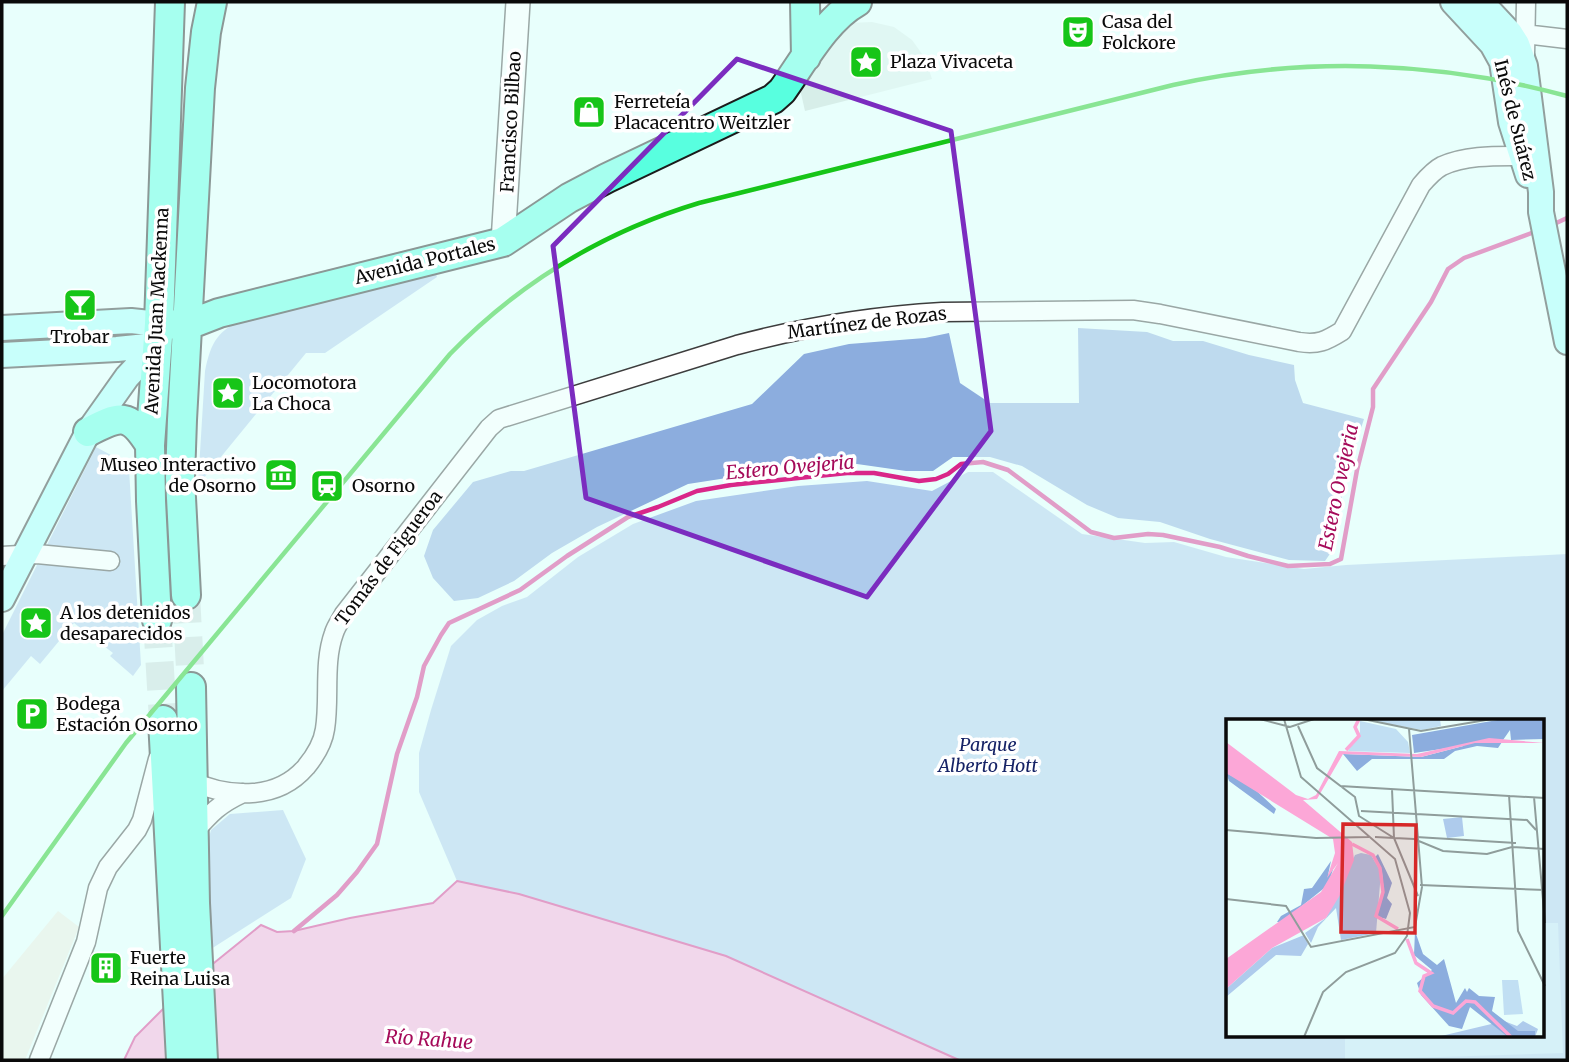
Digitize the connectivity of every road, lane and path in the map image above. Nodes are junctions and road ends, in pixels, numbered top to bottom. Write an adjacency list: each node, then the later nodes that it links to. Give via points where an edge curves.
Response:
1 (170, 2): 19 (main road, Avenida Juan Mackenna)
2 (212, 2): 17 (main road, Avenida Juan Mackenna, via 202,69)
3 (518, 2): 16 (street, Francisco Bilbao)
4 (805, 2): 12 (main road)
5 (812, 2): 9 (main road, via 819,15 829,17)
6 (1453, 2): 14 (main road, Inés de Suárez, via 1500,57)
7 (1481, 2): 13 (main road, Inés de Suárez, via 1510,33)
8 (1526, 2): 10 (street)
9 (848, 8): 12 (main road, Avenida Portales, via 827,27)
10 (1524, 34): 11 (street); 13 (street)
11 (1567, 39)
12 (806, 57): 16 (main road, Avenida Portales, via 769,102 569,198)
13 (1525, 66): 15 (main road, Inés de Suárez)
14 (1521, 156): 15 (main road, Inés de Suárez); 22 (street, Martínez de Rozas, via 1458,161 1429,176 1342,331 1327,341 1299,342 1133,310 915,314 772,336)
15 (1541, 212): 20 (main road, Inés de Suárez)
16 (503, 242): 17 (main road, Avenida Portales, via 219,313)
17 (188, 325): 19 (main road, Avenida Portales); 27 (main road, Avenida Juan Mackenna, via 180,478)
18 (5, 328): 19 (main road, Avenida Portales, via 131,321); 21 (main road)
19 (158, 334): 21 (main road, Avenida Portales, via 117,349); 23 (main road); 24 (main road, Avenida Juan Mackenna)
20 (1567, 342)
21 (6, 355)
22 (499, 419): 34 (street, Tomás de Figueroa, via 334,631 325,730 312,759 280,787)
23 (88, 432): 24 (main road, via 120,419 136,426); 25 (main road)
24 (150, 445): 29 (main road, Avenida Juan Mackenna)
25 (13, 556): 26 (street); 28 (main road)
26 (110, 561)
27 (186, 595)
28 (2, 599)
29 (157, 620)
30 (191, 687): 32 (main road)
31 (163, 726): 33 (street, Tomás de Figueroa, via 171,766); 35 (main road); 36 (street)
32 (192, 749): 33 (main road); 34 (street, via 207,773)
33 (193, 782): 34 (street, Tomás de Figueroa); 37 (main road)
34 (243, 793): 37 (street, Tomás de Figueroa, via 224,801)
35 (168, 817): 36 (street); 37 (street); 39 (main road)
36 (137, 830): 38 (street, via 103,876 86,942)
37 (194, 832): 40 (main road)
38 (40, 1060)
39 (181, 1060)
40 (203, 1060)

